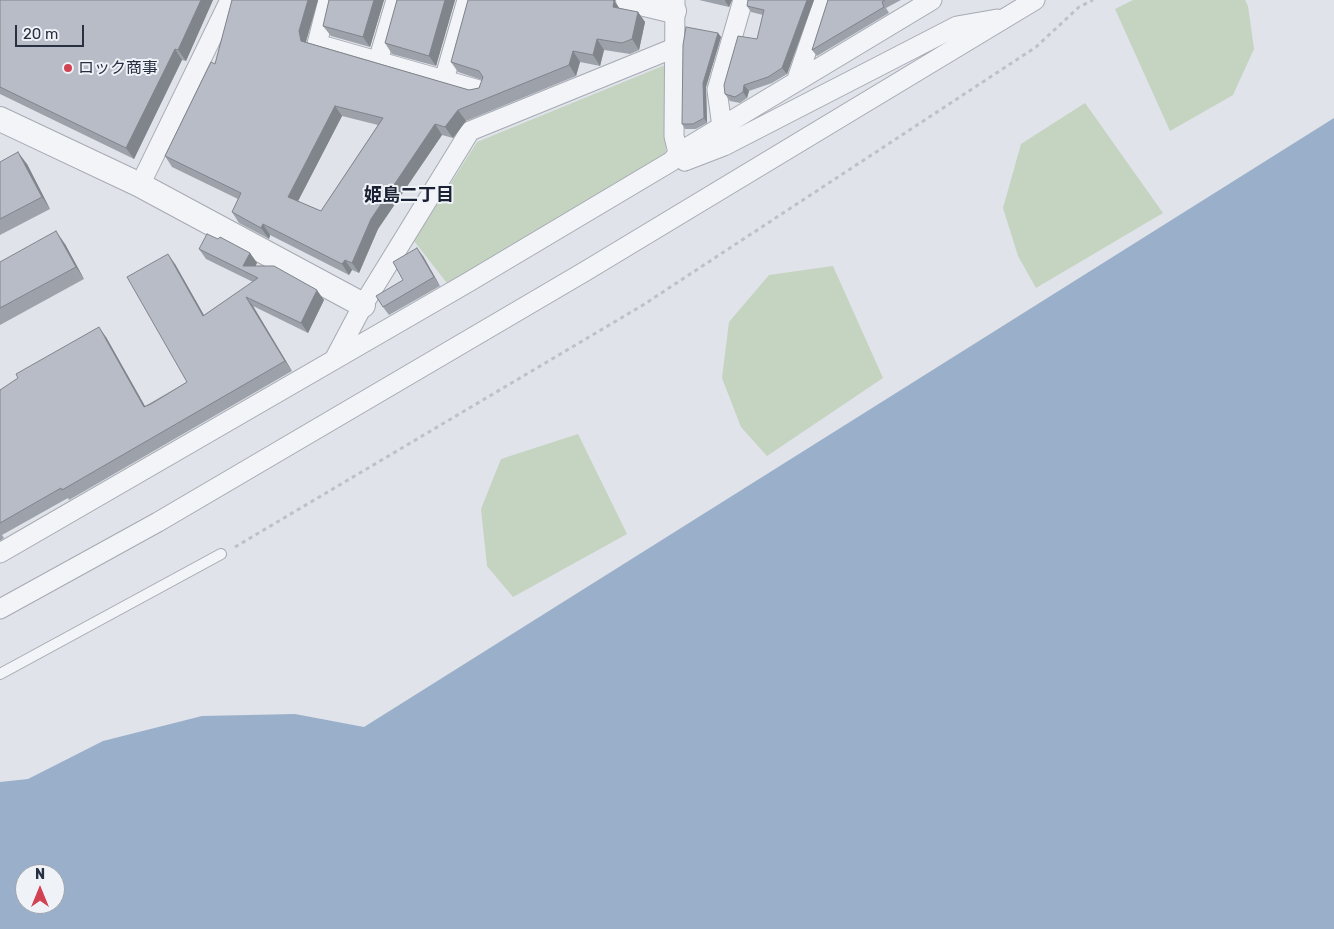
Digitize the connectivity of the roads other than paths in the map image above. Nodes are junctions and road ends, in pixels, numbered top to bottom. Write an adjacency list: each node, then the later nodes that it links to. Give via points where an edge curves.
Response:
1 (230, 0): 20 (street)
2 (328, 0): 13 (street, via 317,44)
3 (396, 0): 13 (street)
4 (467, 0): 14 (street)
5 (628, 0): 10 (street)
6 (743, 0): 18 (street, via 717,90)
7 (824, 0): 15 (street)
8 (932, 0): 15 (street)
9 (1035, 0): 11 (street)
10 (675, 5): 12 (street)
11 (1008, 17): 19 (street, via 957,26 724,146 685,161); 25 (street, via 559,287 158,522)
12 (674, 48): 19 (street, via 674,136); 21 (street, via 470,131)
13 (378, 62): 14 (street)
14 (444, 80): 16 (street)
15 (796, 82): 18 (street)
16 (479, 90)
17 (0, 119): 20 (street)
18 (722, 127): 19 (street)
19 (678, 153): 22 (street, via 672,162)
20 (140, 185): 21 (street)
21 (363, 305): 22 (street)
22 (334, 360): 23 (street)
23 (0, 553)
24 (221, 554): 26 (lane)
25 (0, 609)
26 (0, 674)

